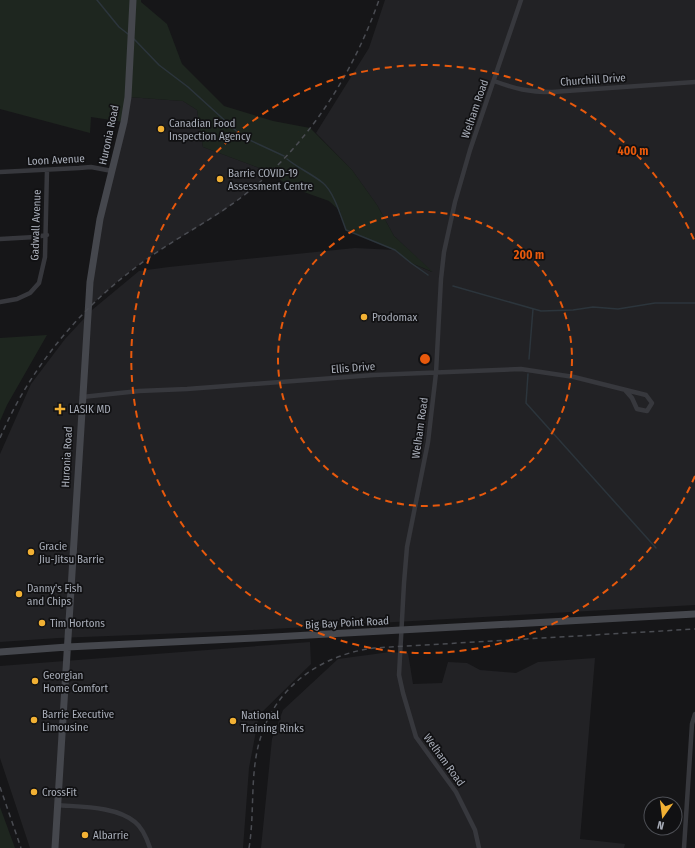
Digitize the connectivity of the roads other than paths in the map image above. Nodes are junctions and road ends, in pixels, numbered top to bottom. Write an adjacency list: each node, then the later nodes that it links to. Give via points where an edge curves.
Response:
1 (133, 0): 7 (main road, Huronia Road, via 128,97)
2 (521, 0): 3 (street, Welham Road)
3 (494, 80): 4 (street, Churchill Drive, via 531,92); 11 (street, Welham Road, via 454,202 444,252)
4 (695, 82)
5 (47, 170): 6 (street, Loon Avenue); 7 (street, Loon Avenue, via 91,168); 8 (street, Gadwall Avenue)
6 (0, 172)
7 (112, 172): 13 (main road, Huronia Road, via 100,219 90,282)
8 (46, 235): 9 (street); 10 (street, Gadwall Avenue, via 45,257 39,283 30,293 17,299)
9 (0, 239)
10 (0, 302)
11 (436, 373): 12 (street, Ellis Drive, via 521,369 574,377); 13 (street, Ellis Drive, via 139,391); 15 (street, Welham Road, via 428,442 407,547)
12 (625, 390): 12 (street, Ellis Drive, via 637,409 646,411 652,403 646,395)
13 (82, 397): 16 (main road, Huronia Road)
14 (695, 614): 15 (main road, Big Bay Point Road)
15 (402, 631): 16 (main road, Big Bay Point Road); 23 (street, Welham Road, via 399,675 416,737 456,792 475,830)
16 (67, 647): 17 (main road, Big Bay Point Road); 20 (main road, Huronia Road)
17 (0, 652)
18 (695, 714): 19 (street, via 692,724)
19 (692, 761): 24 (street)
20 (57, 805): 21 (main road, Huronia Road); 22 (street, via 118,813 135,822 146,836)
21 (55, 848)
22 (150, 848)
23 (479, 848)
24 (684, 848)

